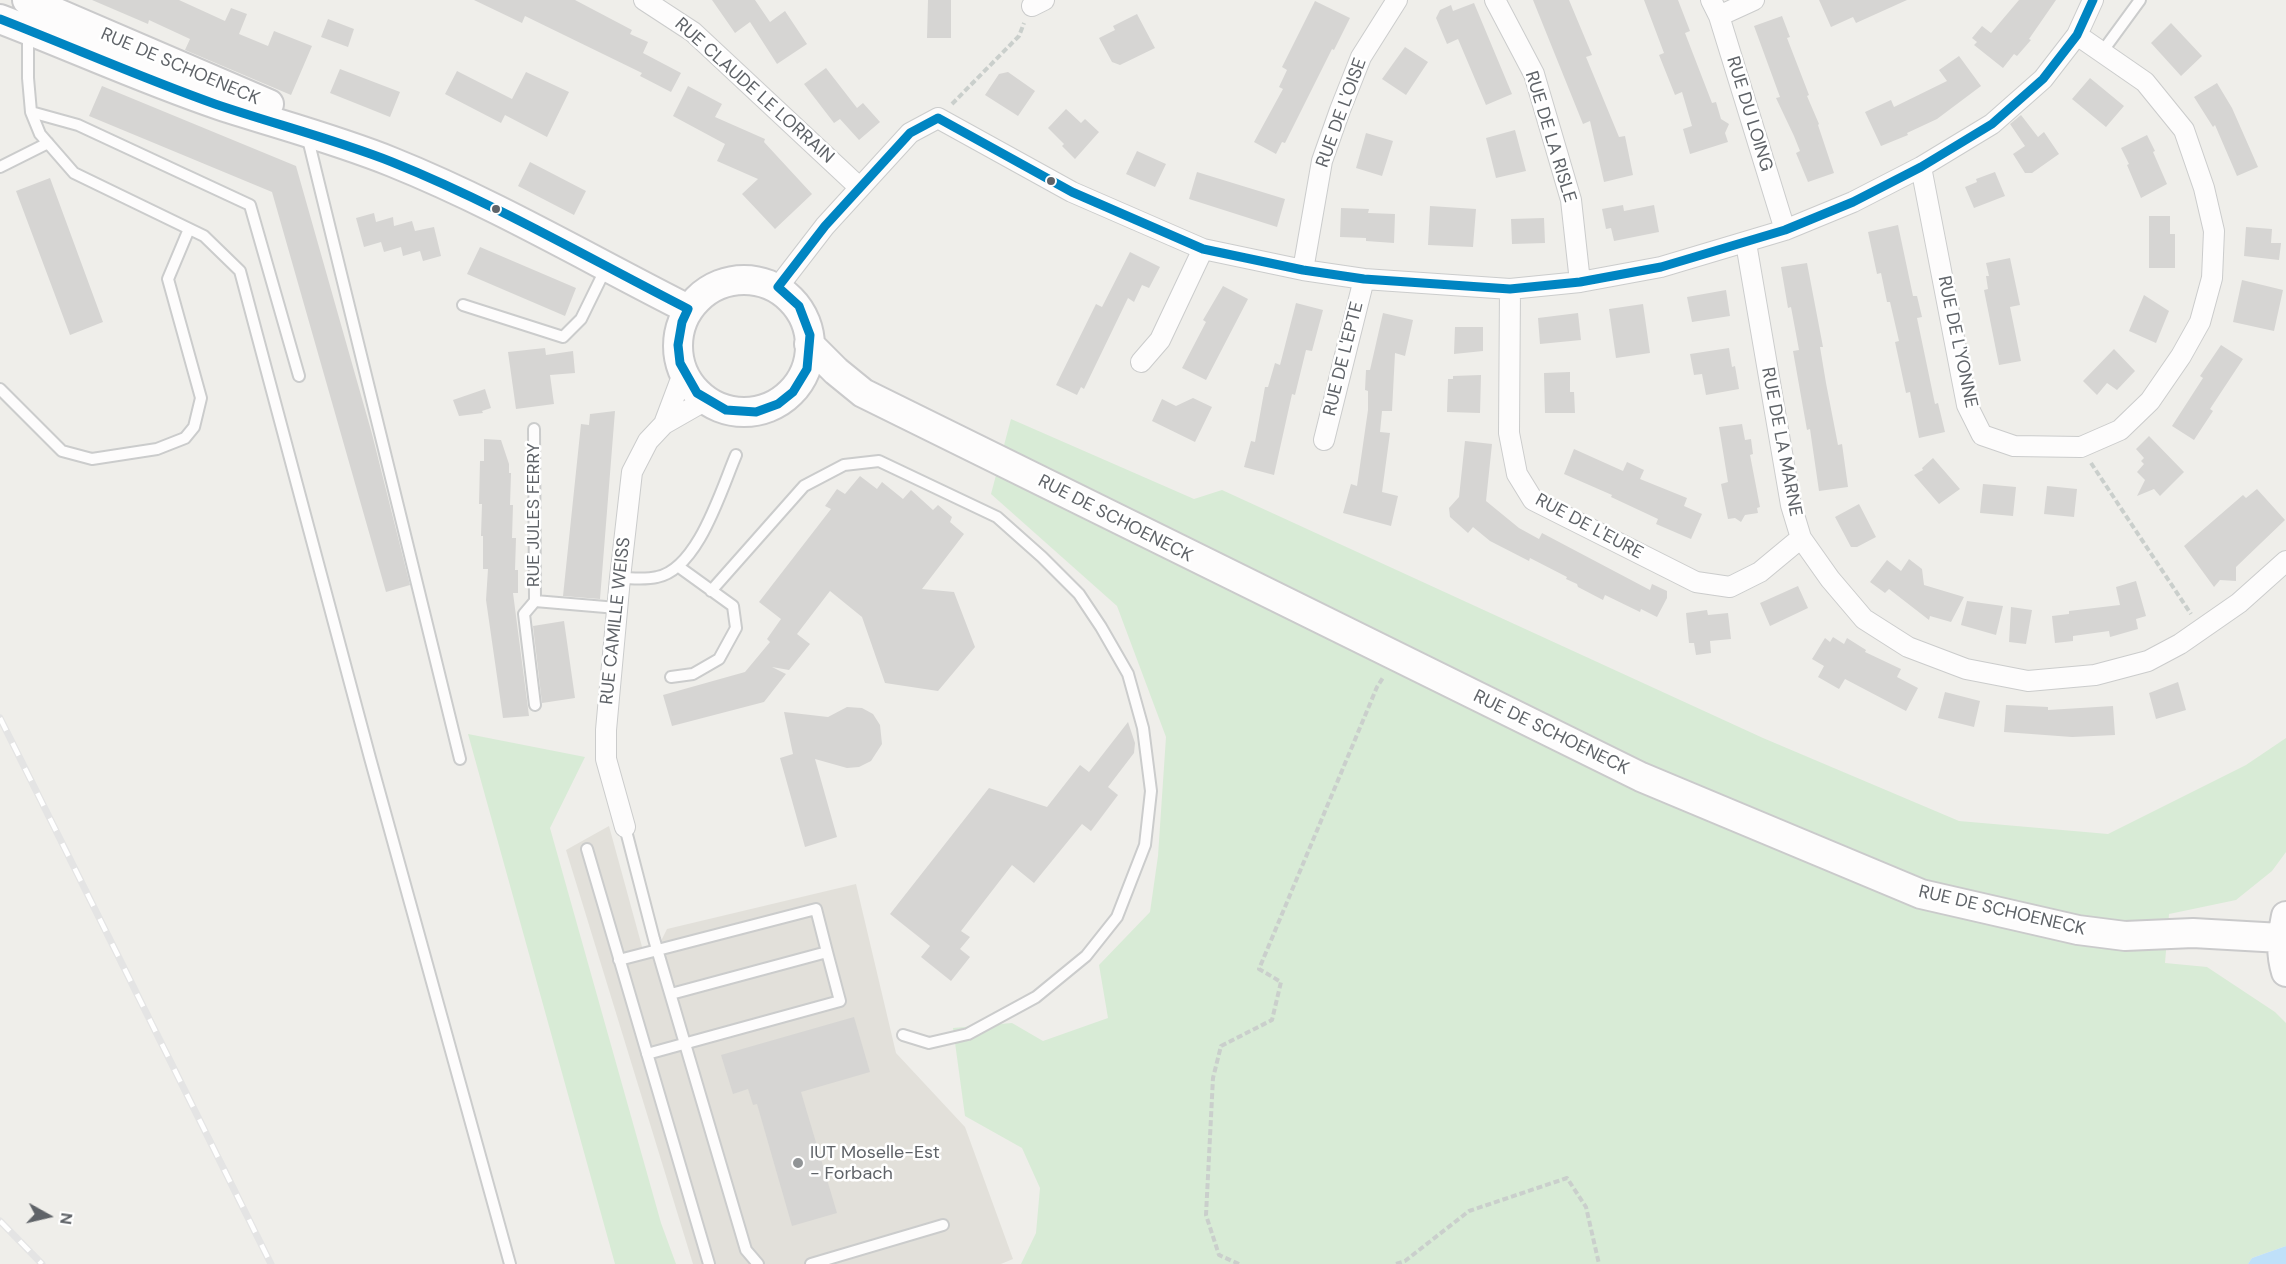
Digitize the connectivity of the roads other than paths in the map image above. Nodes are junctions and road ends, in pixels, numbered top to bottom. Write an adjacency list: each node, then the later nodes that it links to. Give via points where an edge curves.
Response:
1 (644, 0): 17 (street, RUE CLAUDE LE LORRAIN, via 693,32)
2 (1397, 0): 23 (street, RUE DE L'OISE, via 1361,57 1336,120 1322,161)
3 (1495, 0): 25 (street, RUE DE LA RISLE, via 1534,74 1571,200)
4 (1754, 0): 7 (street)
5 (2093, 0): 10 (street)
6 (2140, 0): 11 (lane)
7 (1715, 8): 19 (street, RUE DU LOING)
8 (30, 14): 9 (main road, RUE DE SCHOENECK); 12 (lane, via 28,78); 13 (main road, RUE DE SCHOENECK, via 98,32 263,101)
9 (0, 19)
10 (2078, 34): 11 (street, RUE DE L'YONNE); 16 (street, via 2043,78 1992,124)
11 (2102, 52): 16 (street, RUE DE L'YONNE, via 2145,82 2184,130 2214,231 2212,278 2200,322 2150,401 2120,430 2081,447 2014,446 1982,435 1967,405)
12 (32, 112): 14 (lane); 33 (lane, via 78,125 250,205)
13 (314, 132): 22 (main road, RUE DE SCHOENECK, via 493,206); 51 (lane)
14 (48, 143): 15 (lane); 18 (lane, via 74,173)
15 (0, 166)
16 (1921, 167): 19 (street, via 1853,202)
17 (859, 188): 21 (street, via 910,133 938,118 1072,192); 26 (street)
18 (189, 229): 34 (lane, via 168,279 201,398 194,427 184,438 157,449 92,459 62,451); 64 (lane, via 204,236 240,271 369,758)
19 (1785, 230): 20 (street)
20 (1746, 243): 25 (street, via 1661,267); 42 (street, RUE DE LA MARNE, via 1791,505)
21 (1203, 249): 23 (street); 31 (street, via 1160,340)
22 (606, 268): 28 (lane, via 581,319 563,337); 29 (main road, RUE DE SCHOENECK)
23 (1303, 270): 24 (street)
24 (1364, 279): 27 (street); 40 (street, RUE DE L'EPTE)
25 (1580, 282): 27 (street)
26 (778, 287): 29 (main road, via 746,279 713,286 697,296); 30 (main road, via 799,306 810,335)
27 (1510, 289): 42 (street, RUE DE L'EURE, via 1509,434 1517,474 1533,500 1696,582 1730,587 1760,572)
28 (463, 305)
29 (688, 309): 32 (main road, via 678,345)
30 (809, 345): 35 (main road, via 807,369); 36 (main road, RUE DE SCHOENECK)
31 (1141, 362)
32 (684, 371): 37 (main road); 38 (street, RUE CAMILLE WEISS)
33 (299, 376)
34 (0, 389)
35 (793, 392): 36 (main road, RUE DE SCHOENECK, via 823,387); 37 (main road, via 778,404 756,412 726,410)
36 (863, 393): 54 (main road, RUE DE SCHOENECK, via 1641,777 1921,894 2078,930 2125,936)
37 (706, 400): 38 (street, RUE CAMILLE WEISS)
38 (664, 424): 45 (street, RUE CAMILLE WEISS, via 648,441 632,472)
39 (534, 429): 47 (lane, RUE JULES FERRY)
40 (1324, 440)
41 (736, 455): 44 (lane, via 696,546)
42 (1801, 538): 43 (street, RUE DE LA MARNE, via 1864,619 1908,647 1966,669 2028,681 2095,675 2148,661 2202,630)
43 (2286, 561)
44 (679, 567): 45 (lane, via 658,577); 46 (lane)
45 (620, 578): 48 (street, RUE CAMILLE WEISS)
46 (711, 591): 49 (lane, via 733,606 736,628 719,659 693,674); 60 (lane, via 804,486 844,465 879,461 997,517 1079,594 1128,674 1143,728 1151,791 1145,845 1116,917 1086,956 1035,997 968,1034 929,1043)
47 (535, 601): 48 (lane, RUE JULES FERRY); 50 (lane, RUE JULES FERRY, via 524,614)
48 (617, 608): 52 (street, RUE CAMILLE WEISS, via 606,759)
49 (671, 677)
50 (535, 705)
51 (460, 759)
52 (625, 827): 55 (lane)
53 (587, 849): 57 (lane)
54 (2284, 927): 58 (main road, via 2282,959)
55 (658, 950): 56 (lane, via 816,909); 57 (lane); 59 (lane)
56 (827, 952): 59 (lane); 61 (lane, via 840,1001)
57 (620, 960): 62 (lane)
58 (2286, 972)
59 (671, 994): 61 (lane)
60 (903, 1035)
61 (686, 1045): 62 (lane); 66 (lane, via 746,1250)
62 (647, 1054): 65 (lane)
63 (943, 1225): 67 (lane)
64 (510, 1264)
65 (709, 1264)
66 (758, 1264)
67 (811, 1264)

